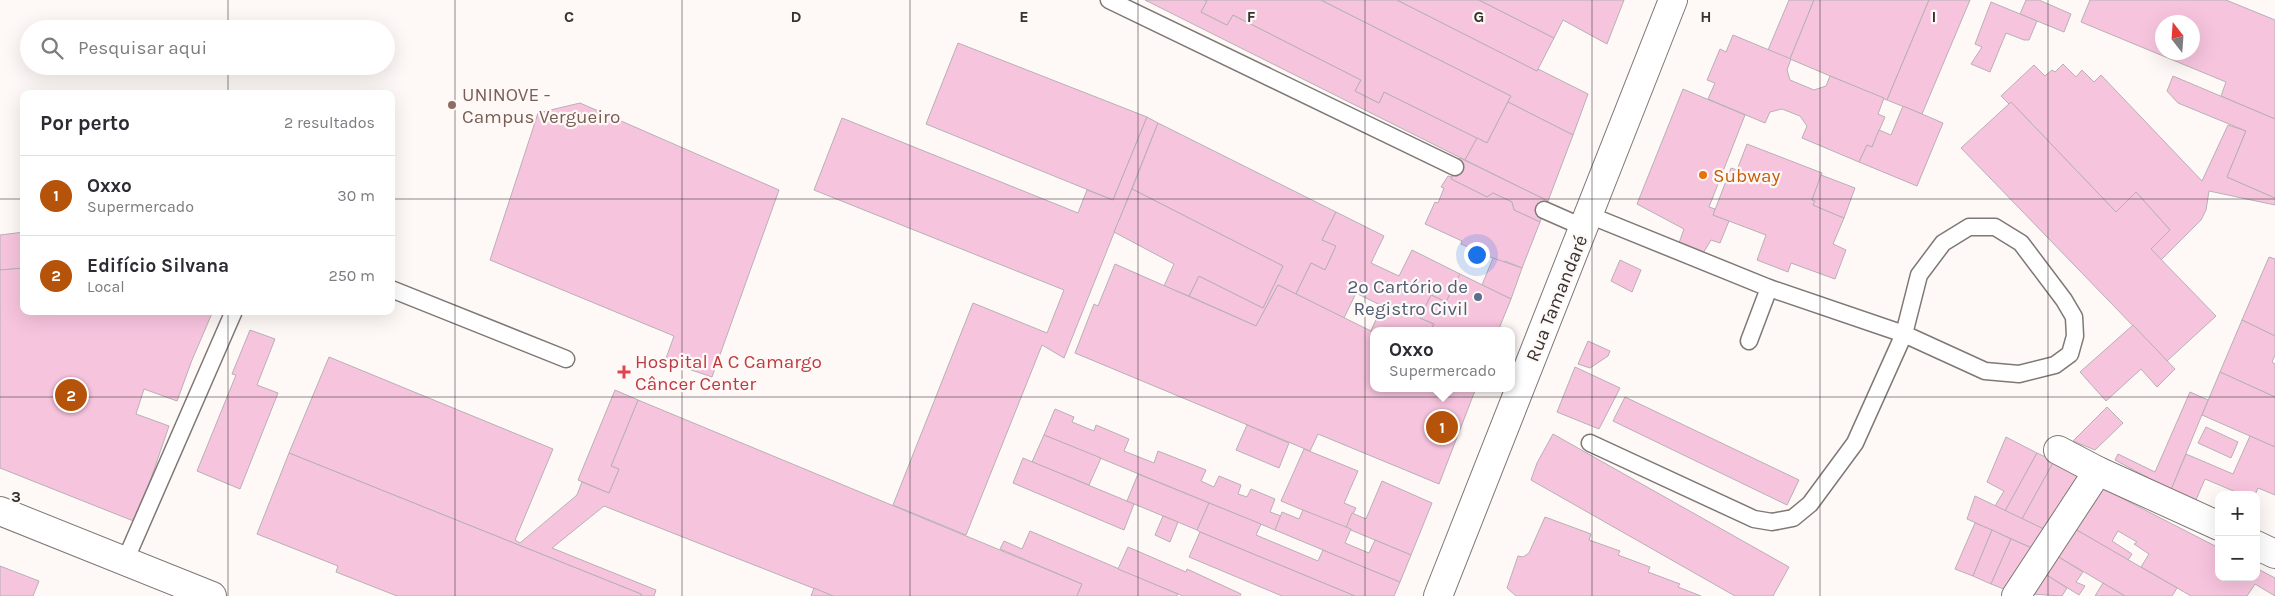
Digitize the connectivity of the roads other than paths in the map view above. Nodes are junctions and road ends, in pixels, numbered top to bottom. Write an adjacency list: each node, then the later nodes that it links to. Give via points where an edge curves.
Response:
1 (1109, 0): 3 (lane)
2 (1673, 0): 5 (street, Rua Tamandaré)
3 (1455, 167)
4 (1544, 210): 5 (lane)
5 (1587, 221): 6 (lane); 21 (street, Rua Tamandaré)
6 (1769, 288): 9 (lane); 10 (lane)
7 (395, 291): 11 (lane)
8 (232, 315): 19 (lane)
9 (1904, 334): 9 (lane, via 1984,371 2019,374 2056,365 2070,354 2075,336 2074,318 2021,243 1995,227 1969,227 1943,243 1919,275); 12 (lane, via 1855,443 1810,504 1793,518 1772,522 1754,519)
10 (1749, 341)
11 (566, 359)
12 (1590, 443)
13 (2058, 450): 14 (street)
14 (2098, 472): 16 (street); 22 (street)
15 (0, 512): 19 (street)
16 (2215, 524)
17 (2260, 547): 18 (street)
18 (2275, 554)
19 (126, 562): 20 (street)
20 (212, 596)
21 (1438, 596)
22 (2016, 596)

